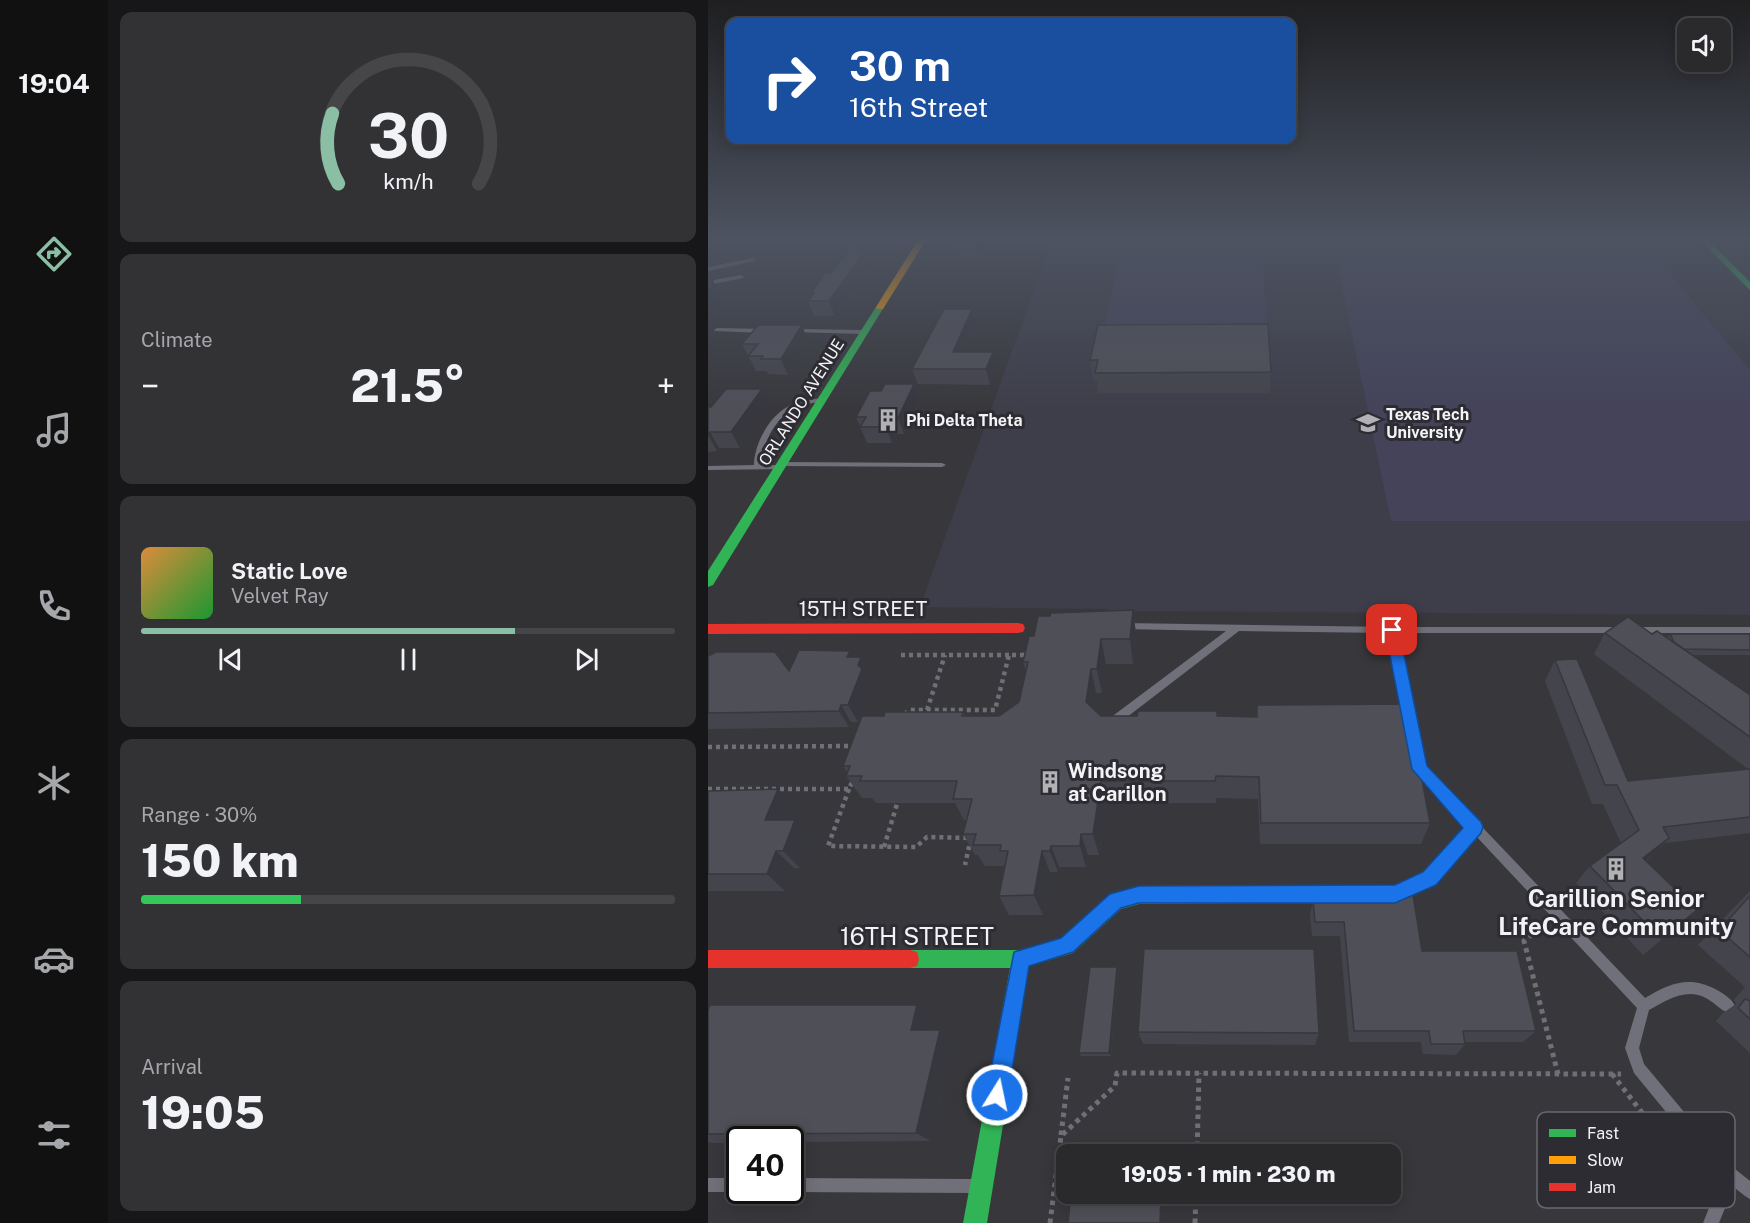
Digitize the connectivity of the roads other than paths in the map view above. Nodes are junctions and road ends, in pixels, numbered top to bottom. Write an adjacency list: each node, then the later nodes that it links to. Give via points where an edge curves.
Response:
1 (886, 297): 5 (street, ORLANDO AVENUE)
2 (717, 330): 3 (lane)
3 (772, 331)
4 (783, 331): 5 (lane)
5 (864, 332): 6 (street, ORLANDO AVENUE)
6 (822, 400): 8 (street, ORLANDO AVENUE); 10 (lane, via 786,410 764,442)
7 (942, 465): 8 (lane)
8 (781, 466): 10 (lane); 11 (street, ORLANDO AVENUE)
9 (708, 468): 10 (lane)
10 (758, 468)
11 (708, 582)
12 (1110, 626): 13 (lane)
13 (1238, 627): 16 (lane); 18 (lane)
14 (1024, 628): 15 (street, 15TH STREET)
15 (708, 629)
16 (1392, 630): 17 (lane); 19 (lane, via 1420,769)
17 (1750, 630)
18 (1114, 722)
19 (1474, 827): 21 (street, 16TH STREET, via 1430,878 1395,894 1139,894 1116,901 1066,946); 22 (lane)
20 (708, 959): 21 (street, 16TH STREET)
21 (1021, 959): 29 (street)
22 (1644, 1006): 23 (lane, via 1676,989 1694,985); 24 (lane, via 1632,1048 1639,1068)
23 (1728, 1006)
24 (1675, 1112)
25 (1735, 1178): 30 (lane)
26 (708, 1185): 27 (lane)
27 (726, 1185)
28 (804, 1185): 29 (lane)
29 (981, 1186): 32 (street)
30 (1750, 1191)
31 (1716, 1208): 33 (lane)
32 (975, 1223)
33 (1711, 1223)

